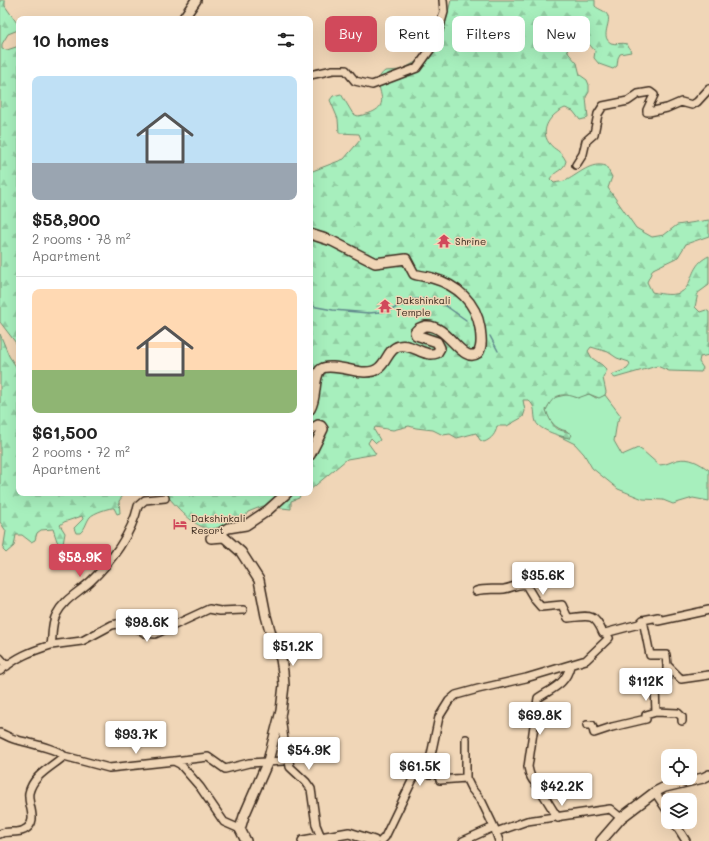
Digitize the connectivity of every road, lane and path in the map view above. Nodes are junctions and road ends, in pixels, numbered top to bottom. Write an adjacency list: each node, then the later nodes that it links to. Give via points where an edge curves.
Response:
1 (196, 0): 3 (main road)
2 (443, 0): 4 (street, via 444,12 435,43 417,68 372,85 355,81 346,70)
3 (185, 16)
4 (313, 74)
5 (709, 89): 6 (street, via 692,105 680,102 649,112 647,110 654,95 650,92 638,94 628,101 603,106 598,114 594,134 586,141 583,154)
6 (576, 165)
7 (313, 235): 8 (main road, via 332,241 375,263 406,260 414,274 435,279 458,292 469,300 474,308 480,325 481,341 478,353 468,355 438,328 418,328 416,335 437,342 440,348 437,353 430,354 415,347 399,346 375,371 323,368 319,372)
8 (313, 402)
9 (313, 428): 10 (main road, via 318,425 322,429)
10 (313, 448)
11 (284, 496): 25 (main road, via 246,525 228,528 211,538 224,537 241,552 259,580 266,616 281,659 284,685)
12 (165, 498): 18 (street, via 145,500 138,506 135,518 113,555 92,580 64,602 53,624)
13 (476, 591): 17 (street, via 526,585 541,606 562,605 568,618 596,618 603,633)
14 (243, 610): 18 (street, via 208,609 155,634 145,633 134,626 112,625 82,641)
15 (709, 610): 16 (street, via 667,621 658,621 658,617)
16 (643, 620): 17 (street, via 639,624); 20 (street, via 650,655 666,655)
17 (606, 634): 22 (street, via 609,638 590,657)
18 (51, 645): 21 (street, via 26,653)
19 (0, 658): 21 (street)
20 (667, 665): 24 (street, via 681,679); 26 (street, via 667,684 658,683 655,688)
21 (7, 666): 23 (street)
22 (570, 666): 35 (street, via 456,695 449,701 437,721 431,755); 40 (street, via 568,675 560,684 538,698 528,767 534,784 540,789)
23 (0, 671)
24 (709, 675)
25 (280, 711): 32 (street); 34 (main road)
26 (656, 712): 27 (street, via 678,713); 28 (street, via 646,715 646,719 612,726 594,733 592,725)
27 (682, 721)
28 (587, 725)
29 (0, 733): 31 (street, via 61,752)
30 (466, 739): 37 (street)
31 (64, 756): 33 (street, via 109,768); 45 (street, via 38,775 32,786 29,794 32,815 30,825 24,830)
32 (286, 758): 34 (street, via 282,761); 46 (street, via 290,767 311,788 316,824)
33 (174, 761): 34 (street, via 208,757 225,769); 44 (street, via 180,764 200,787 224,822)
34 (268, 761): 44 (main road)
35 (425, 768): 37 (street, via 425,774 439,774 440,780); 51 (street, via 416,774)
36 (709, 775): 38 (main road)
37 (466, 778): 42 (street, via 482,802)
38 (655, 792): 39 (street); 41 (main road)
39 (661, 801)
40 (558, 818): 41 (street, via 610,809); 42 (street, via 527,821)
41 (621, 818): 47 (main road)
42 (495, 829): 52 (street); 53 (street)
43 (678, 829): 54 (street)
44 (240, 830): 48 (main road)
45 (0, 834)
46 (321, 837): 49 (main road); 50 (main road, via 349,834)
47 (604, 840)
48 (246, 841)
49 (303, 841)
50 (374, 841)
51 (381, 841)
52 (463, 841)
53 (499, 841)
54 (686, 841)

